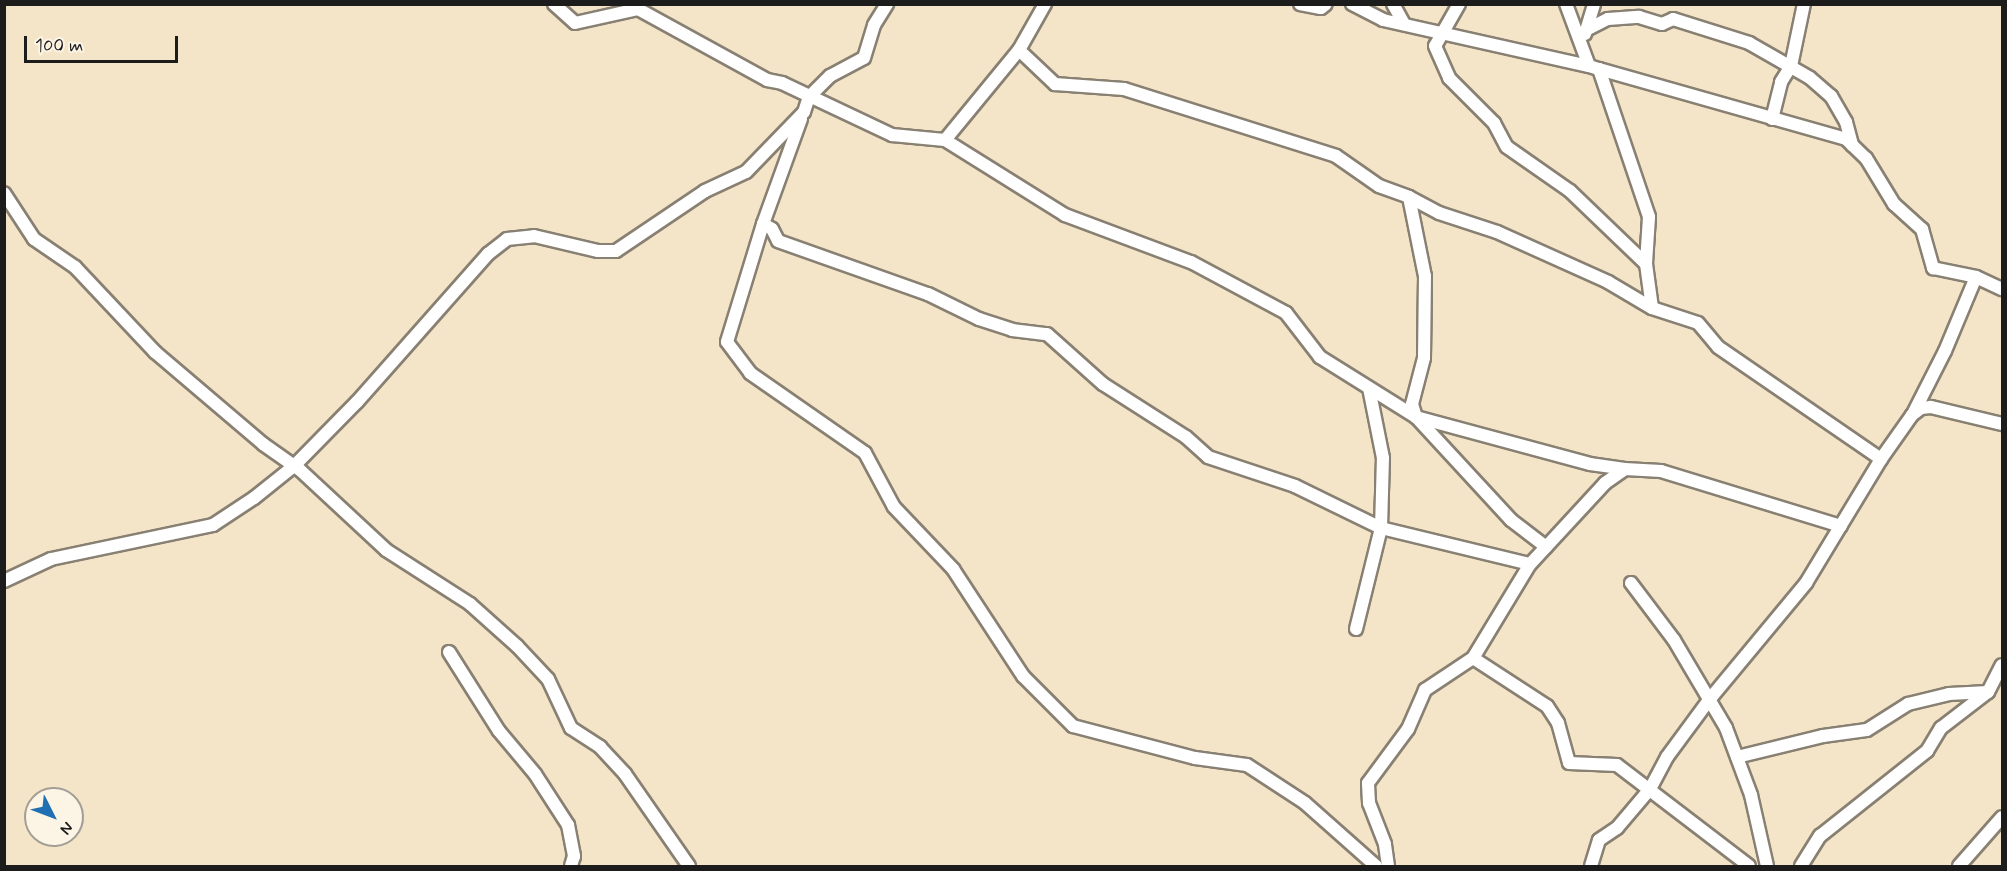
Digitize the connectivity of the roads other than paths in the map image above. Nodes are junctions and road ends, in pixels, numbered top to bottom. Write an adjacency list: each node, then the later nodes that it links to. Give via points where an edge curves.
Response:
1 (554, 4): 12 (street, via 575,23)
2 (887, 4): 19 (street, via 874,25 864,58 830,76)
3 (1045, 4): 16 (street)
4 (1300, 4): 5 (street, via 1322,8)
5 (1326, 4)
6 (1352, 4): 13 (street, via 1383,20)
7 (1393, 4): 13 (street)
8 (1459, 4): 14 (street)
9 (1566, 4): 15 (street)
10 (1594, 4): 15 (street)
11 (1804, 4): 17 (street)
12 (638, 7): 19 (street, via 767,80)
13 (1404, 24): 14 (street)
14 (1443, 32): 18 (street); 28 (street, via 1435,46 1449,78 1494,123 1507,147 1570,191)
15 (1585, 35): 17 (street, via 1608,19 1640,17 1662,24 1673,19 1749,43); 18 (street)
16 (1019, 50): 22 (street); 25 (street, via 1054,84 1124,89 1184,111 1292,140 1336,156 1371,182)
17 (1791, 66): 21 (street, via 1781,82); 23 (street, via 1831,96 1846,122)
18 (1594, 68): 21 (street); 28 (street, via 1649,217)
19 (809, 97): 20 (street); 22 (street, via 892,135)
20 (804, 112): 27 (street); 37 (street, via 746,172 705,191 616,251 598,251 534,236 507,239 488,254 408,347)
21 (1772, 119): 23 (street, via 1846,139)
22 (945, 140): 32 (street, via 1065,215 1191,262 1286,313 1320,357)
23 (1852, 145): 29 (street, via 1866,158 1894,204 1922,229 1933,268)
24 (4, 193): 26 (street)
25 (1409, 197): 31 (street, via 1608,282); 34 (street, via 1425,276 1424,358 1412,404)
26 (8, 209): 37 (street, via 34,239 75,267 154,351)
27 (763, 224): 40 (street, via 772,229 778,241 928,294 979,319 1012,330 1047,334 1103,384 1186,437 1208,457 1294,486); 56 (street, via 727,342 750,373 865,453 894,507 953,569 1023,676 1073,726 1195,759 1247,765 1305,804)
28 (1646, 264): 31 (street)
29 (1976, 277): 30 (street); 33 (street, via 1945,351)
30 (2002, 289)
31 (1652, 308): 36 (street, via 1698,323 1718,347)
32 (1369, 388): 34 (street); 40 (street, via 1383,458)
33 (1912, 415): 35 (street, via 1931,407); 36 (street)
34 (1416, 417): 38 (street, via 1590,464); 41 (street, via 1511,520)
35 (2002, 424)
36 (1881, 459): 39 (street)
37 (294, 466): 43 (street, via 213,525 51,559); 55 (street, via 386,550 470,604 517,646 548,679 571,728 600,747 625,774)
38 (1625, 469): 39 (street, via 1662,471); 41 (street, via 1605,483)
39 (1841, 526): 50 (street, via 1806,584)
40 (1381, 528): 42 (street); 45 (street)
41 (1546, 547): 42 (street)
42 (1530, 564): 47 (street)
43 (4, 581)
44 (1631, 583): 50 (street, via 1674,640)
45 (1356, 629)
46 (449, 652): 54 (street, via 486,712 535,774 568,825 574,856)
47 (1473, 658): 52 (street, via 1546,706 1558,723 1569,763 1617,765); 57 (street, via 1425,690 1408,729 1368,783 1369,804 1386,844)
48 (2002, 665): 49 (street)
49 (1988, 692): 51 (street, via 1949,694 1908,704 1867,730 1823,736); 61 (street, via 1979,703 1941,728 1927,751 1911,765 1821,836)
50 (1709, 700): 51 (street); 52 (street, via 1667,757)
51 (1737, 757): 60 (street, via 1751,795)
52 (1650, 789): 58 (street, via 1617,828 1599,840); 59 (street)
53 (2002, 817): 62 (street)
54 (572, 867)
55 (689, 867)
56 (1376, 867)
57 (1388, 867)
58 (1591, 867)
59 (1749, 867)
60 (1767, 867)
61 (1802, 867)
62 (1959, 867)

